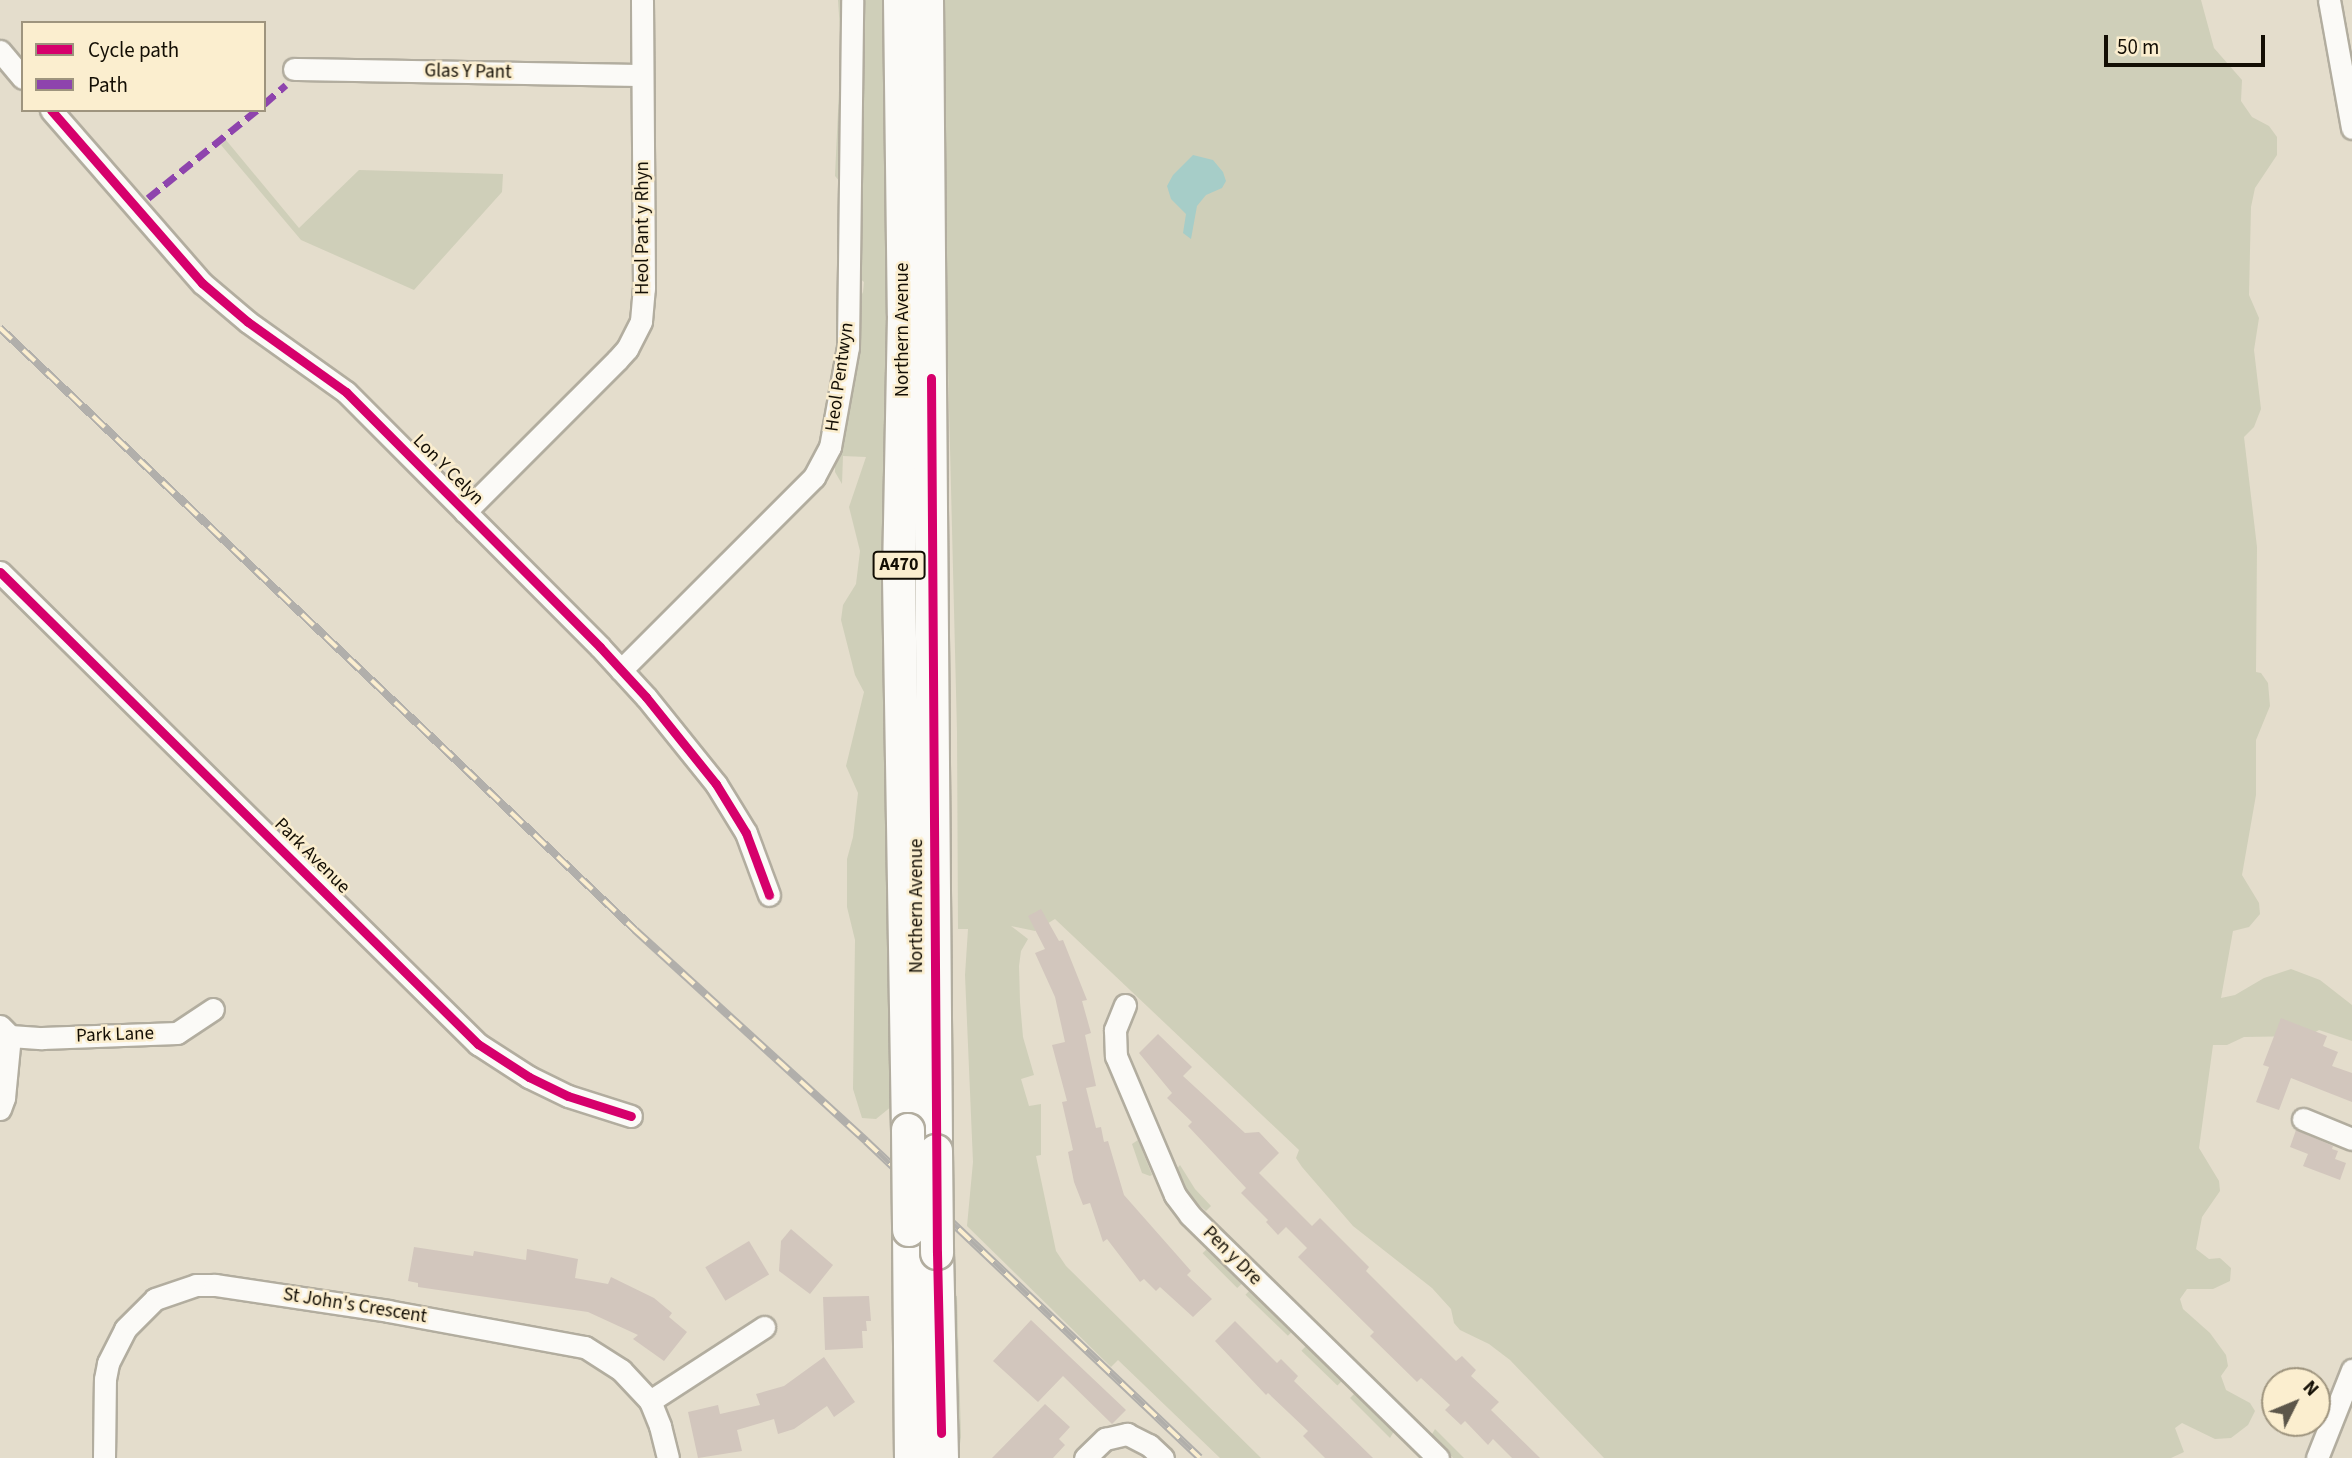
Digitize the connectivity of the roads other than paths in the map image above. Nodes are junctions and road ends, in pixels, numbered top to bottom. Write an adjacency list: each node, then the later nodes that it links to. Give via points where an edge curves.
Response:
1 (642, 0): 8 (street, Heol Pant y Rhyn)
2 (852, 0): 14 (street, Heol Pentwyn, via 848,347 830,447 814,477)
3 (900, 0): 28 (highway, Northern Avenue / A470, bridge, via 904,315 899,577)
4 (927, 0): 29 (highway, Northern Avenue / A470, bridge)
5 (2329, 0): 11 (street)
6 (0, 51): 9 (street)
7 (294, 69): 8 (street, Glas Y Pant)
8 (642, 75): 12 (street, Heol Pant y Rhyn, via 641,321 617,360)
9 (21, 76)
10 (53, 112): 12 (street, Lon Y Celyn, via 202,283 346,392)
11 (2352, 128)
12 (465, 512): 14 (street, Lon Y Celyn)
13 (0, 572): 20 (street, Park Avenue, via 478,1044 568,1096)
14 (621, 670): 15 (street, Lon Y Celyn, via 727,800 746,833)
15 (769, 895)
16 (1125, 1005): 32 (street, Pen y Dre, via 1115,1030 1116,1056 1175,1195)
17 (213, 1009): 18 (street, Park Lane, via 177,1033 42,1038)
18 (5, 1031): 19 (street, Park Lane)
19 (0, 1109)
20 (631, 1116)
21 (2303, 1119): 22 (street)
22 (2352, 1139)
23 (764, 1327): 25 (street)
24 (2352, 1370): 33 (street)
25 (650, 1401): 26 (street, St John's Crescent, via 604,1357 568,1342 215,1284 196,1285 155,1299 115,1347 105,1378); 27 (street, St John's Crescent)
26 (104, 1458)
27 (667, 1458)
28 (911, 1458)
29 (942, 1458)
30 (1085, 1458): 31 (street, via 1105,1440 1127,1434)
31 (1163, 1458)
32 (1438, 1458)
33 (2317, 1458)

